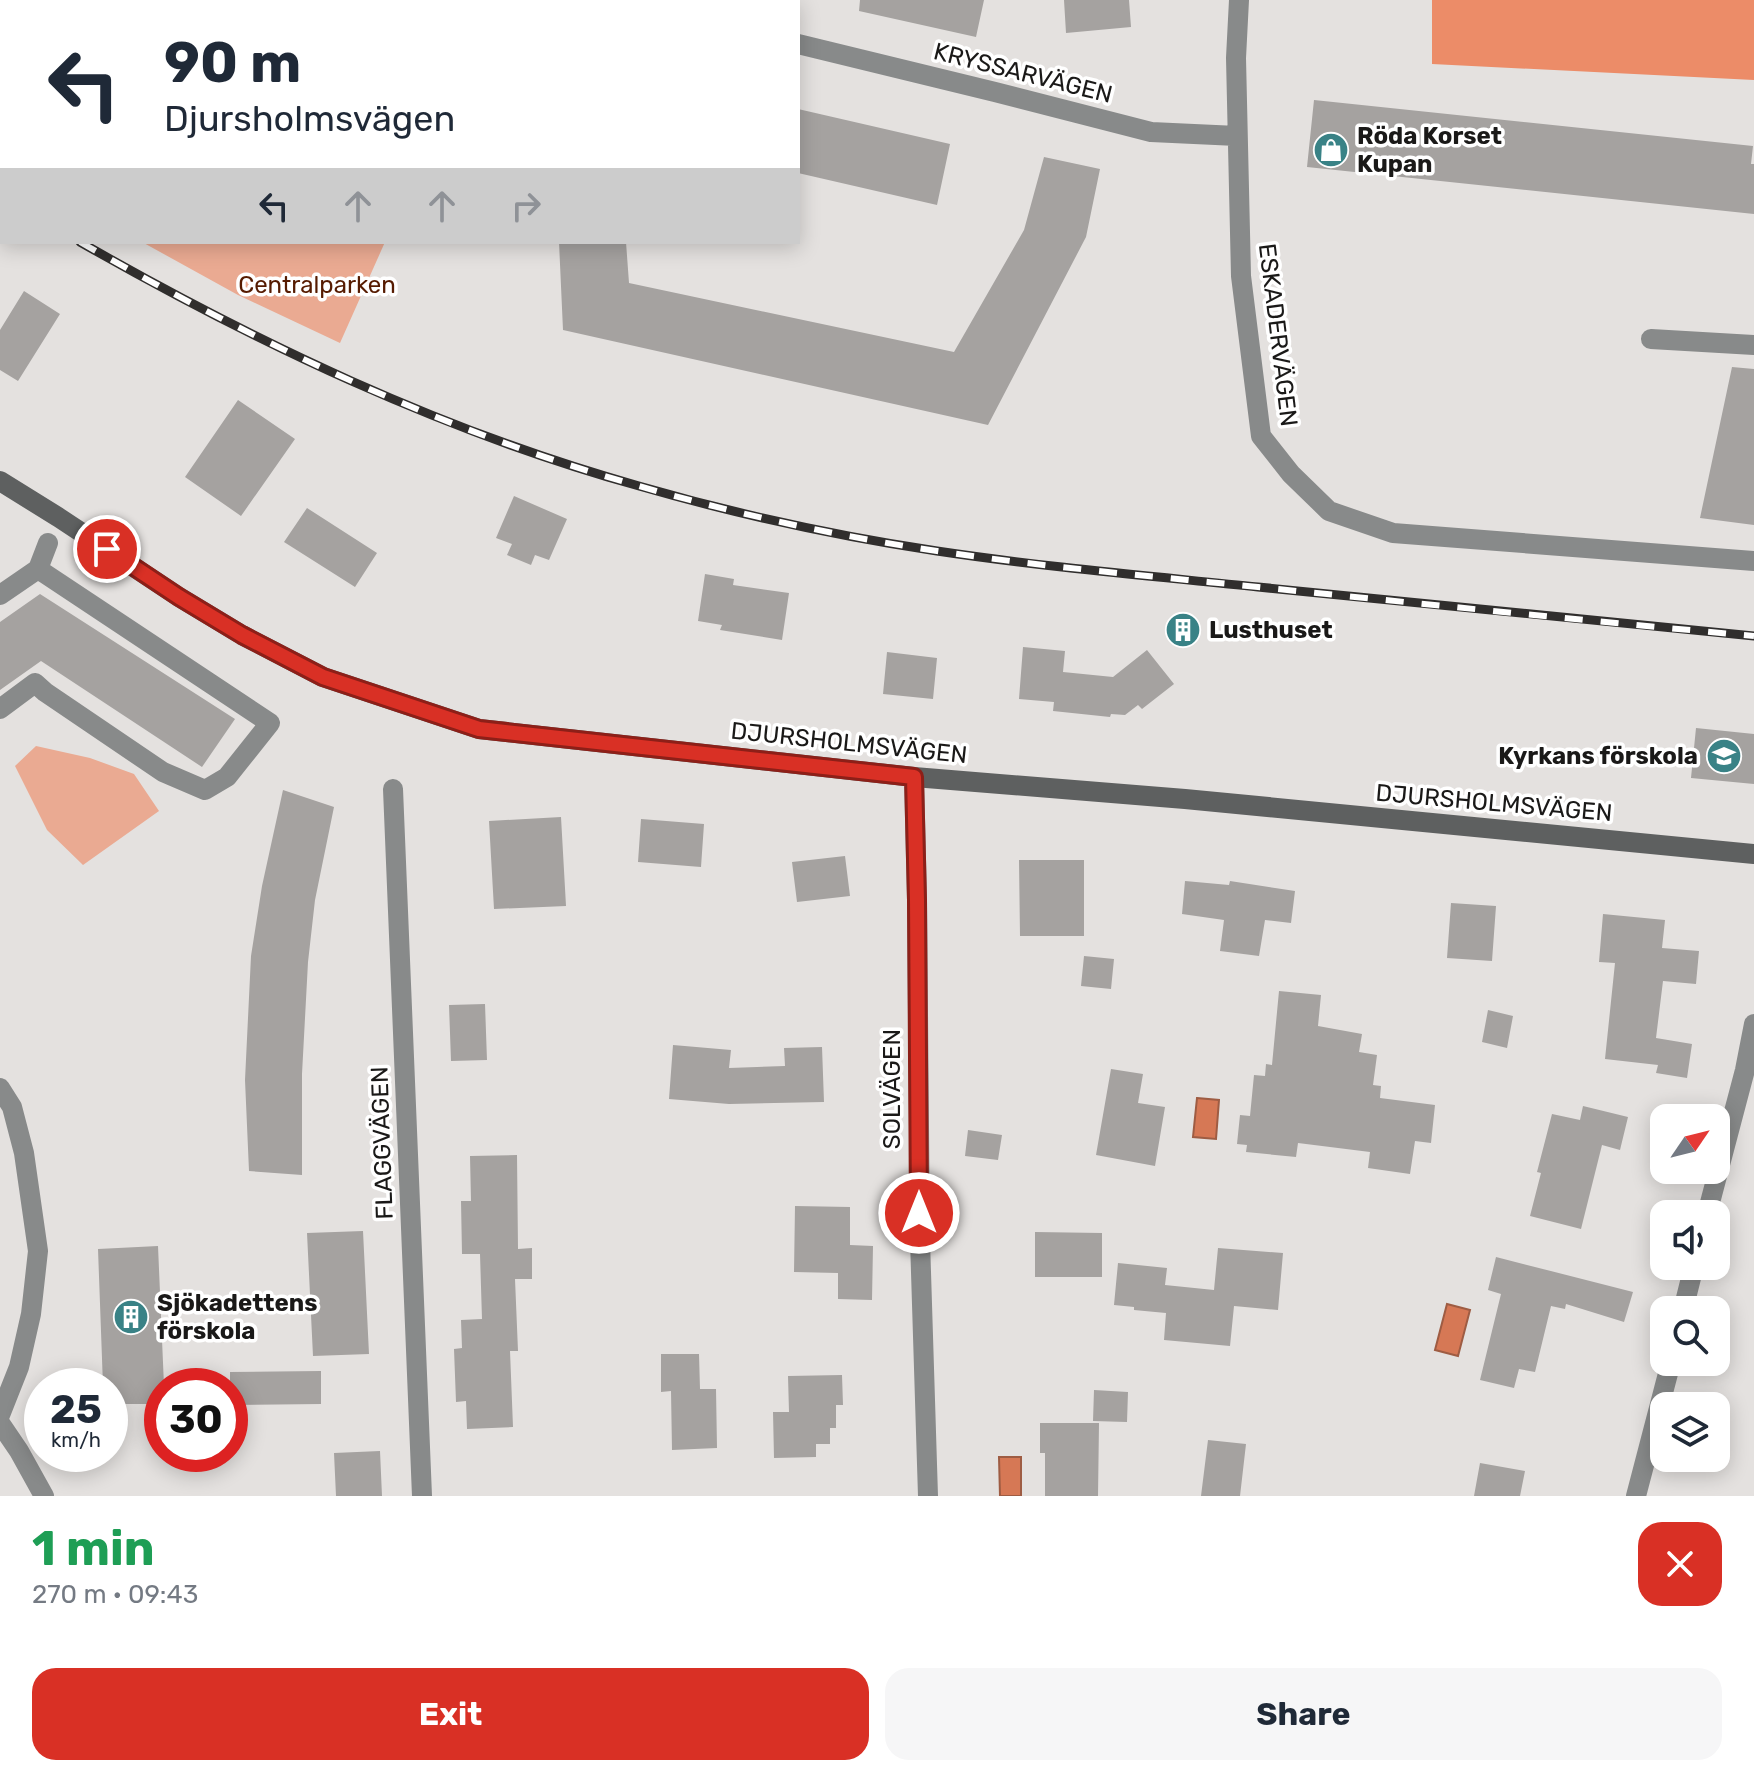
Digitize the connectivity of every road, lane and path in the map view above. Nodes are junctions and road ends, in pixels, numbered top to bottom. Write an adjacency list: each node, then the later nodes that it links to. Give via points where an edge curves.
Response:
1 (1239, 0): 3 (street, ESKADERVÄGEN)
2 (800, 44): 3 (street, KRYSSARVÄGEN, via 1151,132)
3 (1237, 136): 8 (street, ESKADERVÄGEN, via 1241,276 1261,436 1329,511 1393,533)
4 (1651, 339): 5 (street)
5 (1754, 345)
6 (0, 481): 12 (street, DJURSHOLMSVÄGEN, via 179,597 323,677 479,729)
7 (48, 543): 9 (street)
8 (1754, 561)
9 (38, 569): 10 (street); 11 (street, via 270,723 227,777 205,790 163,772 35,683)
10 (0, 595)
11 (0, 709)
12 (914, 777): 14 (street, DJURSHOLMSVÄGEN); 23 (street, SOLVÄGEN)
13 (393, 789): 22 (street, FLAGGVÄGEN)
14 (1754, 854)
15 (1754, 1024): 17 (street)
16 (0, 1088): 19 (street, via 12,1107 24,1153 38,1251 19,1367)
17 (1711, 1200)
18 (1667, 1376): 24 (street)
19 (0, 1415)
20 (0, 1423): 21 (street)
21 (44, 1496)
22 (422, 1496)
23 (928, 1496)
24 (1636, 1496)

